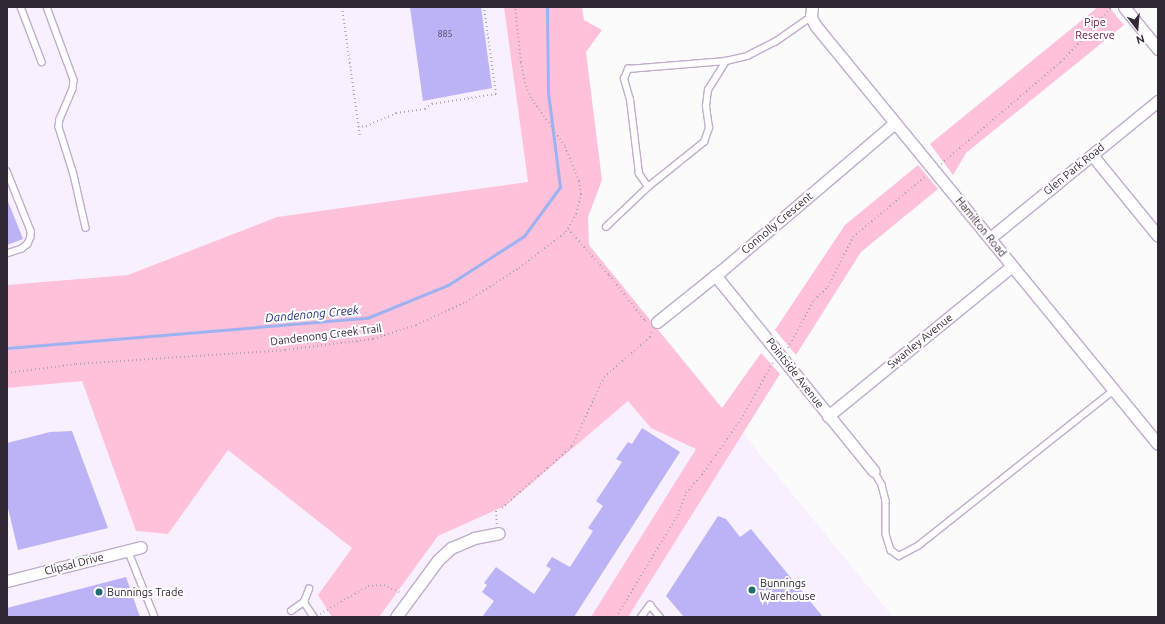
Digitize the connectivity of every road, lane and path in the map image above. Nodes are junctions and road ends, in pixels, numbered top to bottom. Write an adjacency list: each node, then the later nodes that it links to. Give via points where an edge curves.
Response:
1 (21, 7): 11 (lane)
2 (47, 7): 22 (lane, via 74,80 73,89 60,119 60,127)
3 (342, 7): 14 (path)
4 (484, 7): 14 (path, via 496,94 432,104 425,109 396,113)
5 (516, 7): 23 (path, Dandenong Creek Trail, via 521,62 531,98 565,146 579,180 579,207)
6 (1112, 7): 17 (path, via 1062,62)
7 (1124, 7): 9 (street)
8 (812, 12): 10 (lane, via 776,42 747,56); 13 (street, Hamilton Road, via 815,25)
9 (1158, 49)
10 (726, 61): 20 (lane, via 708,90 706,106 709,128 704,142); 20 (lane, via 628,69 624,79 630,100 639,174)
11 (42, 62)
12 (1158, 100): 16 (street, Glen Park Road)
13 (895, 123): 25 (street, Hamilton Road); 28 (street, Connolly Crescent)
14 (358, 127): 15 (path)
15 (360, 136)
16 (1092, 155): 24 (street); 25 (street, Glen Park Road)
17 (942, 163)
18 (7, 171): 26 (lane, via 31,237 22,249)
19 (925, 177): 31 (path, via 853,237 828,287 814,300)
20 (648, 187): 21 (lane)
21 (606, 227)
22 (86, 228)
23 (568, 229): 29 (path); 33 (path, Dandenong Creek Trail, via 519,268 481,293 416,326 373,339 285,350 76,364)
24 (1158, 236)
25 (990, 238): 27 (street, Hamilton Road)
26 (7, 254)
27 (1012, 266): 34 (street, Hamilton Road); 35 (street, Swanley Avenue)
28 (715, 275): 30 (street, Connolly Crescent); 35 (street, Pointside Avenue)
29 (645, 321): 30 (path); 30 (path, via 652,315)
30 (652, 325): 38 (path, via 650,337 604,377 572,446)
31 (788, 349)
32 (772, 363): 50 (path, via 743,416 686,493 678,515)
33 (7, 372)
34 (1114, 390): 36 (street, Hamilton Road); 37 (lane, via 918,546 899,556 891,550 886,534 886,501 882,484)
35 (828, 416): 37 (street, Pointside Avenue)
36 (1158, 444)
37 (874, 471)
38 (502, 508)
39 (499, 533): 49 (street, via 474,538 451,548 438,560)
40 (141, 547): 41 (street, Clipsal Drive)
41 (128, 550): 42 (street, Clipsal Drive); 47 (lane)
42 (7, 581)
43 (308, 588): 45 (lane)
44 (399, 592): 48 (path, via 384,585 368,586)
45 (304, 602): 46 (lane); 48 (lane)
46 (292, 611)
47 (155, 617)
48 (314, 617)
49 (396, 617)
50 (616, 617)
51 (641, 617): 52 (lane, via 650,605)
52 (660, 617)

